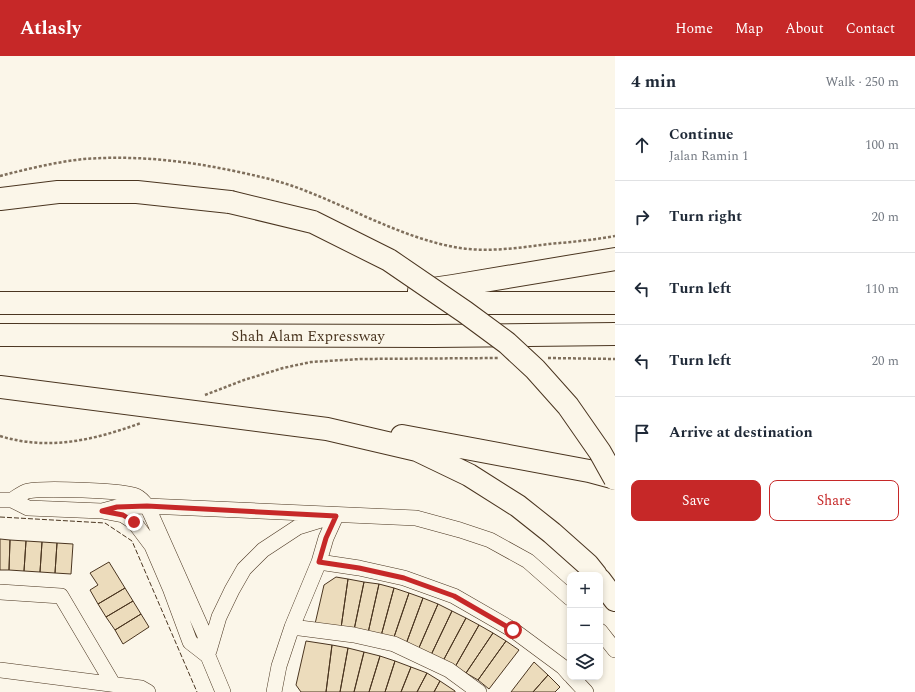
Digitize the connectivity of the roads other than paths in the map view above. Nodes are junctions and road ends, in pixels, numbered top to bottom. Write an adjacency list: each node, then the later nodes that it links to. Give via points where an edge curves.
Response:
1 (0, 199): 12 (highway, bridge, via 58,192 137,192 230,202 313,222 389,260 507,343 535,369 568,406)
2 (615, 259): 5 (highway, via 452,286)
3 (0, 303): 5 (highway)
4 (615, 303): 5 (highway)
5 (318, 304)
6 (615, 334): 8 (highway, Shah Alam Expressway)
7 (0, 335): 8 (highway, Shah Alam Expressway)
8 (433, 336): 9 (highway)
9 (615, 348)
10 (0, 387): 11 (highway)
11 (327, 429): 12 (highway, via 411,436); 18 (highway, via 417,450 469,475 518,506 552,533)
12 (615, 478)
13 (6, 500): 14 (street, via 27,491 113,492 135,495); 15 (street, via 28,508)
14 (147, 506): 15 (street, via 117,507); 16 (street); 26 (street, via 206,638)
15 (102, 511): 26 (street, via 123,515 144,533 158,558 190,642)
16 (336, 516): 17 (street); 21 (street, via 416,518 490,540 528,561); 26 (street, via 298,527 263,550 244,569 219,617)
17 (319, 562): 23 (street); 28 (street, via 404,578 454,596 513,630)
18 (594, 572)
19 (603, 584): 22 (highway)
20 (0, 592): 30 (street, via 61,596)
21 (567, 595)
22 (615, 600)
23 (292, 627): 33 (street, via 279,666); 34 (street, via 354,635 394,644 449,670)
24 (603, 635): 25 (street)
25 (615, 650)
26 (208, 656): 32 (street)
27 (0, 670): 30 (street)
28 (567, 672)
29 (575, 680): 35 (street)
30 (113, 684): 31 (street, via 141,688)
31 (148, 692)
32 (223, 692)
33 (274, 692)
34 (479, 692)
35 (586, 692)

